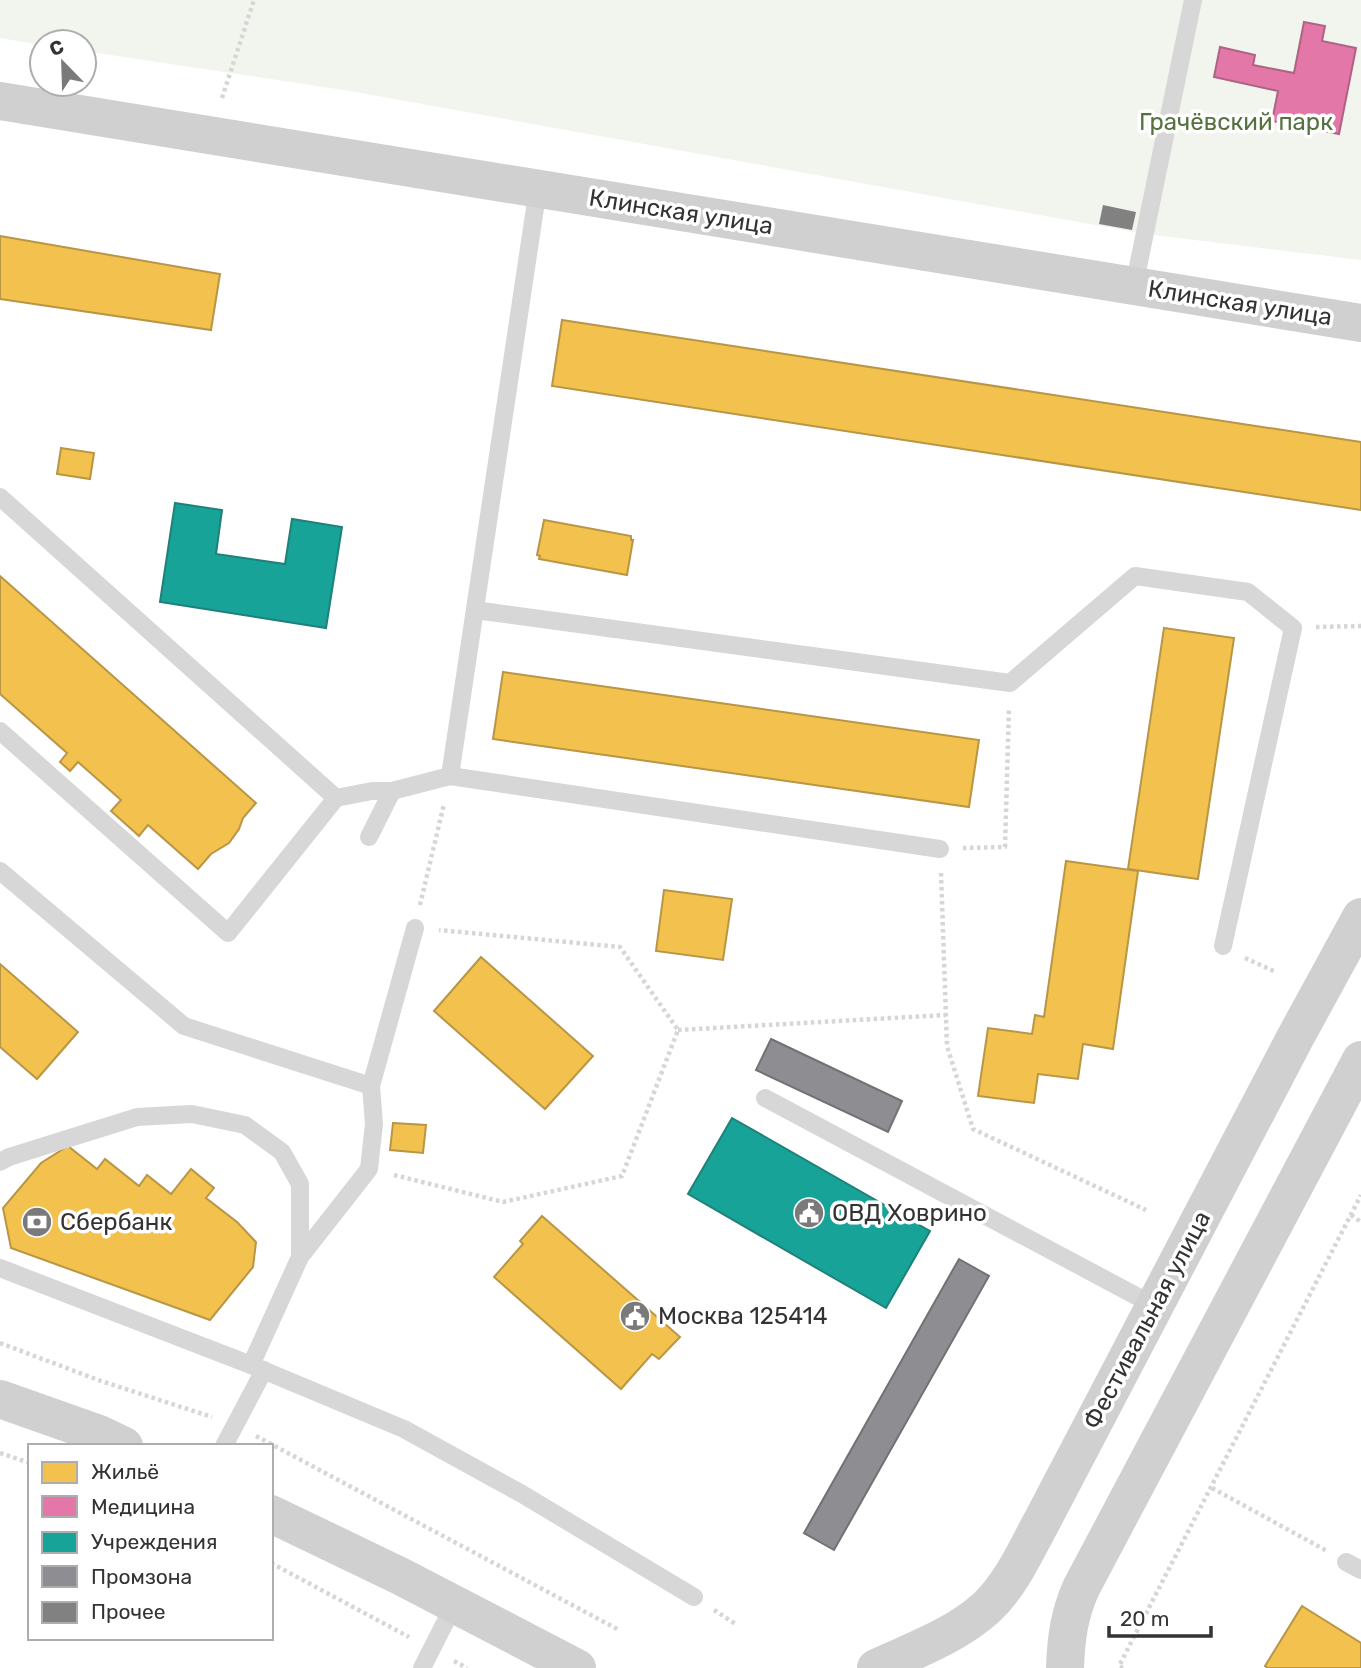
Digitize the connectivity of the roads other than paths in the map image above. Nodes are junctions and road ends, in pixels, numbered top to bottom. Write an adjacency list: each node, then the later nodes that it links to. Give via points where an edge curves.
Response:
1 (1193, 0): 4 (lane)
2 (0, 101): 3 (main road, Клинская улица)
3 (538, 188): 4 (main road, Клинская улица); 7 (lane)
4 (1134, 286): 5 (main road, Клинская улица)
5 (1361, 323)
6 (0, 497): 11 (lane)
7 (475, 610): 9 (lane); 17 (lane, via 1010,683 1135,576 1248,593 1293,628)
8 (0, 731): 11 (lane, via 228,933)
9 (450, 776): 10 (lane); 13 (lane)
10 (392, 791): 11 (lane); 12 (lane)
11 (336, 798)
12 (369, 836)
13 (940, 849)
14 (0, 871): 19 (lane, via 184,1026)
15 (1361, 917): 24 (main road, Фестивальная улица)
16 (415, 928): 19 (lane)
17 (1223, 946)
18 (1361, 1060): 37 (main road, via 1080,1588 1071,1611)
19 (371, 1086): 22 (lane, via 374,1124 369,1169)
20 (765, 1098): 24 (lane)
21 (0, 1162): 22 (lane, via 137,1117 192,1114 245,1125 282,1152 300,1184)
22 (300, 1257): 25 (lane)
23 (0, 1268): 25 (lane)
24 (1155, 1306): 34 (main road, Фестивальная улица, via 1012,1575 986,1608 952,1633)
25 (258, 1368): 28 (lane); 30 (lane, via 404,1429)
26 (0, 1399): 27 (main road)
27 (120, 1444)
28 (225, 1444)
29 (273, 1515): 31 (main road)
30 (694, 1597)
31 (454, 1605): 32 (lane); 33 (main road)
32 (422, 1668)
33 (578, 1668)
34 (876, 1668)
35 (895, 1668): 36 (main road)
36 (921, 1668)
37 (1065, 1668)

